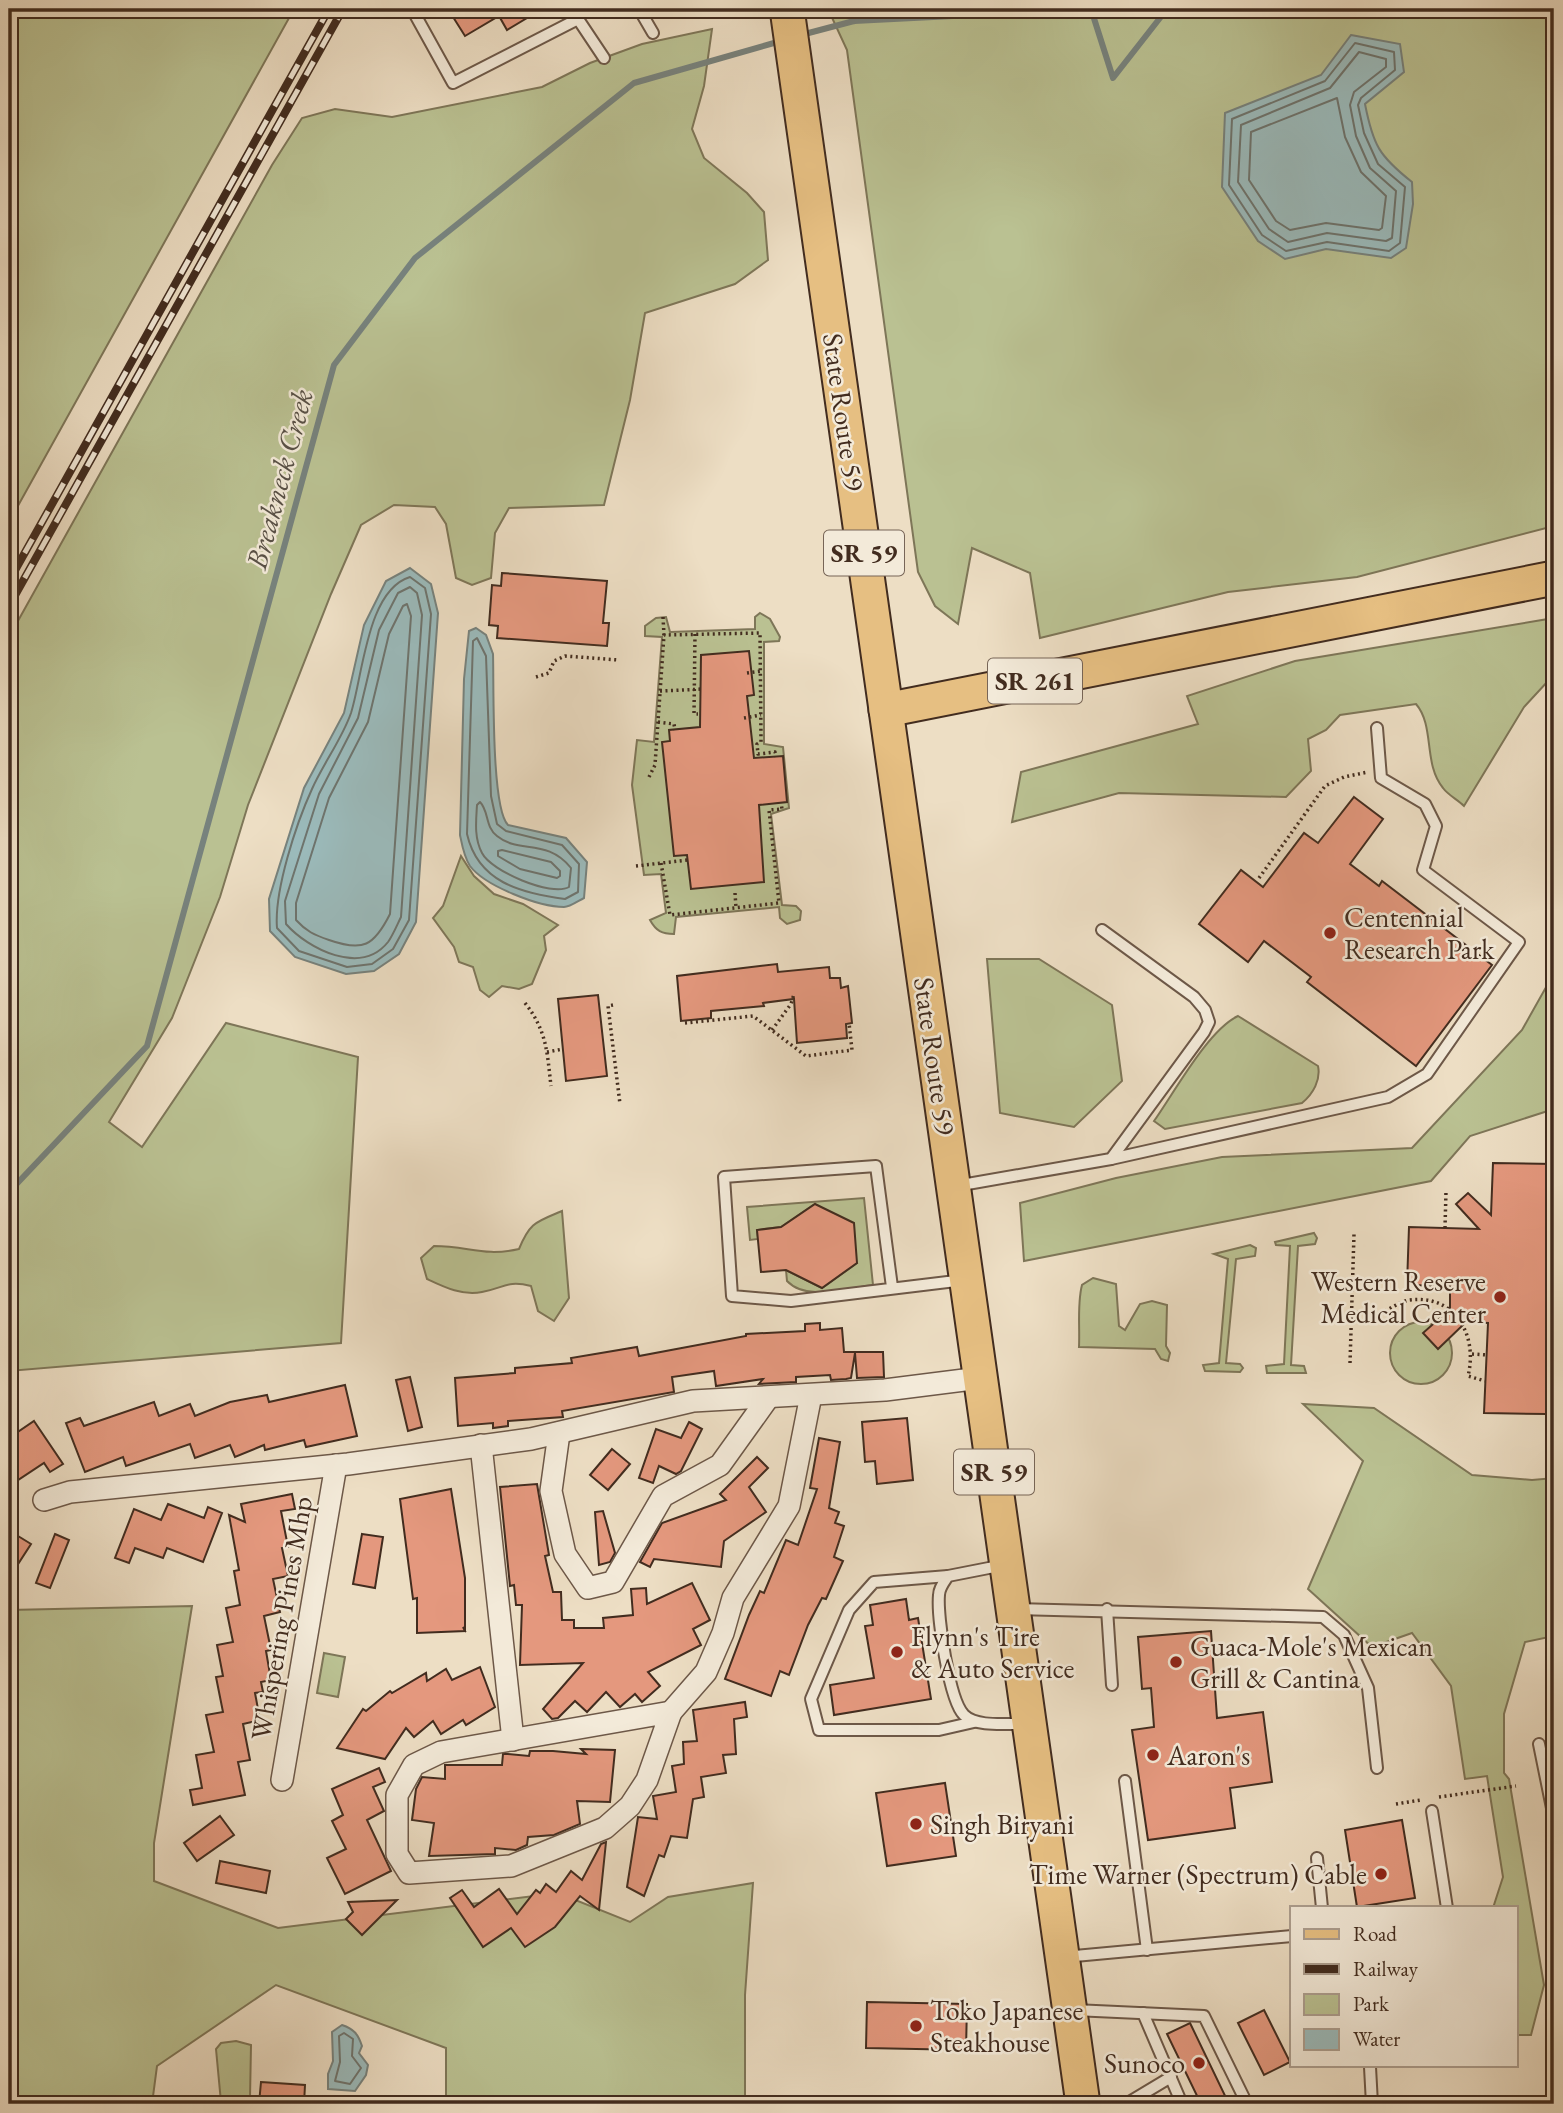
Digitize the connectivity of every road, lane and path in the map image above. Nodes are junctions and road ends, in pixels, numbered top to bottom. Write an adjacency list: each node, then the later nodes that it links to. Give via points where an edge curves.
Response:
1 (412, 9): 4 (lane, via 453,83)
2 (639, 9): 5 (lane)
3 (787, 9): 18 (main road, State Route 59 / SR 59)
4 (578, 14): 6 (lane)
5 (653, 33)
6 (604, 58)
7 (1554, 578): 18 (main road, SR 261)
8 (663, 617): 10 (path)
9 (695, 634): 10 (path); 12 (path, via 760,633); 15 (path)
10 (664, 635): 17 (path)
11 (619, 660): 14 (path, via 565,656 554,662 549,673)
12 (761, 671): 13 (path); 20 (path)
13 (747, 673)
14 (536, 677)
15 (695, 689): 16 (path); 17 (path); 19 (path, via 694,714)
16 (703, 689)
17 (660, 691): 22 (path)
18 (886, 710): 47 (main road, State Route 59 / SR 59)
19 (698, 713)
20 (761, 715): 21 (path); 25 (path, via 758,754 775,752)
21 (744, 718)
22 (658, 722): 24 (path, via 674,724); 27 (path, via 655,765)
23 (1377, 728): 26 (lane)
24 (675, 730)
25 (776, 757)
26 (1380, 770): 32 (path, via 1325,786); 46 (lane, via 1381,778 1426,804 1436,826 1423,870 1519,942 1427,1073 1388,1097)
27 (649, 777)
28 (781, 803): 34 (path, via 782,809 769,810 779,903)
29 (688, 860): 30 (path)
30 (661, 863): 31 (path); 34 (path, via 670,915)
31 (636, 866)
32 (1259, 878)
33 (735, 892): 34 (path)
34 (736, 908)
35 (1102, 930): 46 (lane, via 1195,998 1209,1022)
36 (794, 994): 41 (path)
37 (525, 1003): 43 (path, via 540,1022)
38 (613, 1005): 45 (path, via 608,1006 610,1044)
39 (685, 1023): 41 (path, via 753,1016)
40 (849, 1023): 41 (path, via 852,1049 806,1056)
41 (772, 1030)
42 (563, 1049): 43 (path)
43 (547, 1052): 44 (path)
44 (551, 1086)
45 (620, 1104)
46 (1111, 1159): 47 (lane)
47 (953, 1186): 51 (main road, State Route 59 / SR 59)
48 (1446, 1191): 49 (path)
49 (1445, 1228)
50 (1354, 1234): 53 (path)
51 (966, 1280): 52 (lane); 59 (main road, State Route 59 / SR 59)
52 (892, 1287): 52 (lane, via 791,1301 732,1296 724,1177 876,1166)
53 (1352, 1312): 56 (path, via 1383,1313 1409,1300 1442,1305 1466,1327); 58 (path)
54 (1548, 1340): 55 (path)
55 (1554, 1340)
56 (1472, 1354): 57 (path); 60 (path, via 1468,1376)
57 (1487, 1355)
58 (1350, 1363)
59 (980, 1378): 61 (street, Whispering Pines Mhp); 67 (main road, State Route 59 / SR 59)
60 (1485, 1381)
61 (811, 1395): 62 (street, Whispering Pines Mhp); 72 (street, via 789,1506 733,1598 706,1672)
62 (768, 1398): 63 (street, Whispering Pines Mhp, via 693,1401); 63 (street, via 720,1465 663,1496 613,1582 588,1588 565,1554 551,1491)
63 (559, 1433): 64 (street, Whispering Pines Mhp)
64 (481, 1445): 65 (street, Whispering Pines Mhp); 75 (street)
65 (336, 1465): 66 (street, Whispering Pines Mhp, via 132,1484); 78 (street, Whispering Pines Mhp)
66 (44, 1500)
67 (1006, 1564): 68 (lane); 69 (main road, State Route 59 / SR 59)
68 (948, 1576): 73 (lane, via 939,1591 942,1632 954,1696 963,1714); 73 (lane, via 874,1582 849,1610 811,1699 819,1730 939,1730)
69 (1013, 1609): 70 (lane); 74 (main road, State Route 59 / SR 59)
70 (1107, 1609): 71 (lane); 77 (lane, via 1323,1617 1344,1635 1368,1688)
71 (1112, 1685)
72 (671, 1712): 75 (street); 75 (street, via 647,1780 630,1806 605,1828 511,1866 409,1873 397,1854 395,1831 397,1795 414,1765 441,1752)
73 (974, 1722): 74 (lane)
74 (1029, 1724): 91 (main road, State Route 59 / SR 59)
75 (513, 1740)
76 (1539, 1744): 85 (lane)
77 (1377, 1768)
78 (282, 1780)
79 (1125, 1781): 90 (lane)
80 (1516, 1786): 81 (path)
81 (1436, 1798)
82 (1423, 1800): 83 (path)
83 (1396, 1804)
84 (1432, 1811): 88 (lane)
85 (1554, 1818)
86 (1317, 1857): 87 (lane)
87 (1322, 1906)
88 (1447, 1906)
89 (1290, 1936): 90 (lane)
90 (1147, 1950): 91 (lane)
91 (1062, 1957): 92 (main road, State Route 59 / SR 59)
92 (1069, 2010): 93 (lane); 96 (main road, State Route 59 / SR 59)
93 (1143, 2013): 95 (lane); 99 (lane, via 1203,2016)
94 (1370, 2068): 100 (lane)
95 (1171, 2077): 97 (lane); 98 (lane)
96 (1083, 2104)
97 (1126, 2104)
98 (1182, 2104)
99 (1247, 2104)
100 (1372, 2104)

